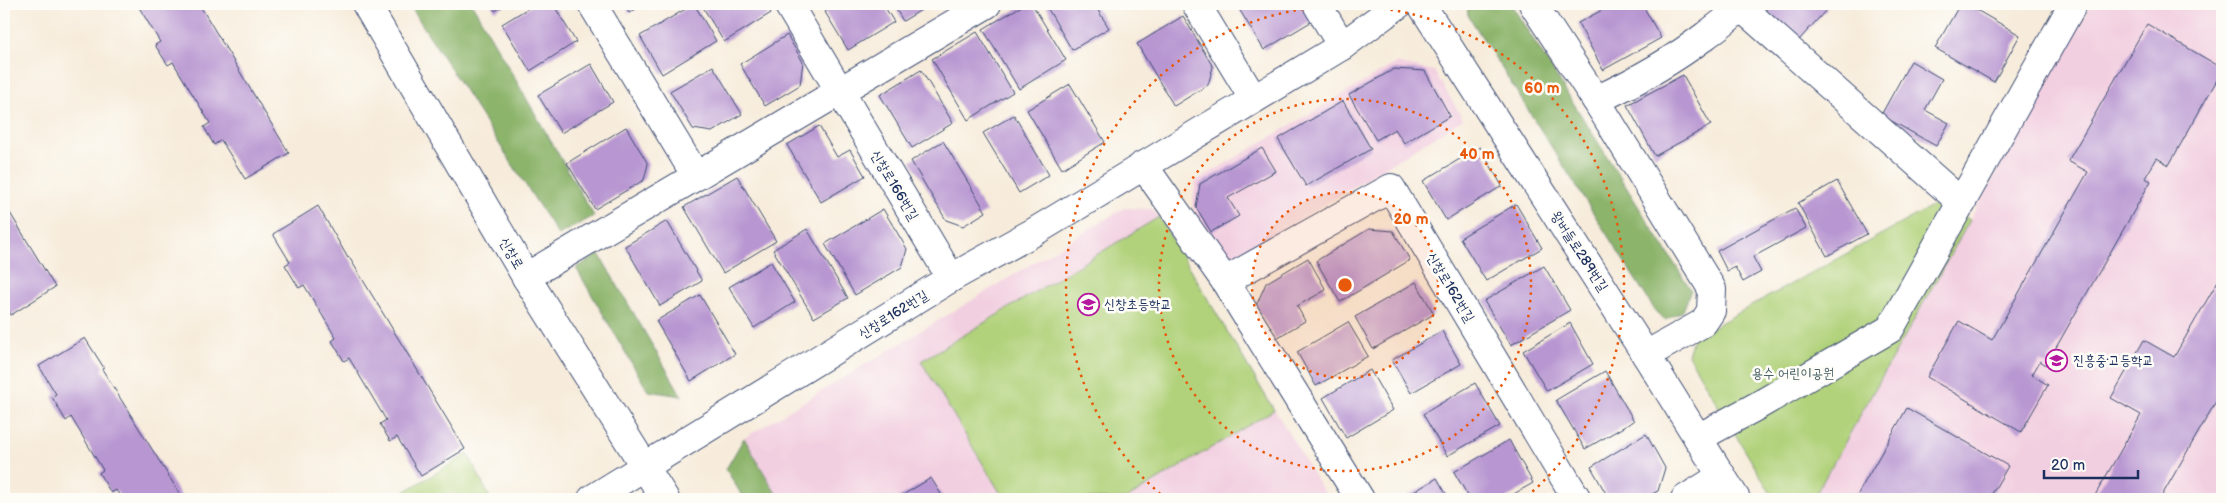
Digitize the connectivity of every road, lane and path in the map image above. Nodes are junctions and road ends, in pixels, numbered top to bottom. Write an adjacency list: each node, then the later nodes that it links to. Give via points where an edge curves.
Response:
1 (366, 4): 19 (street, 신창로)
2 (592, 4): 17 (street)
3 (788, 4): 13 (street, 신창로166번길)
4 (987, 4): 13 (street)
5 (1196, 4): 14 (street)
6 (1317, 4): 12 (street)
7 (1399, 4): 12 (street, 신창로162번길)
8 (1421, 4): 22 (street, 왕버들로289번길)
9 (1533, 4): 15 (street)
10 (2073, 4): 18 (street)
11 (1742, 5): 15 (street, via 1679,56); 18 (street)
12 (1342, 46): 14 (street, 신창로162번길)
13 (838, 92): 17 (street); 20 (street, 신창로166번길)
14 (1253, 98): 16 (street, 신창로162번길)
15 (1596, 100): 22 (street, via 1712,289 1711,311 1703,323)
16 (1143, 166): 20 (street, 신창로162번길); 21 (street)
17 (696, 176): 19 (street)
18 (1962, 203): 23 (street, via 1890,329)
19 (526, 278): 24 (street, 신창로)
20 (951, 278): 24 (street, 신창로162번길)
21 (1225, 282): 28 (street); 29 (street, 신창로162번길, via 1391,188)
22 (1646, 355): 23 (street, 왕버들로289번길)
23 (1698, 438): 25 (street, 왕버들로289번길)
24 (646, 468): 26 (street, 신창로162번길); 27 (street, 신창로)
25 (1722, 476): 30 (street); 31 (street, 왕버들로289번길)
26 (592, 499)
27 (665, 499)
28 (1360, 499)
29 (1577, 499)
30 (1685, 499)
31 (1736, 499)

